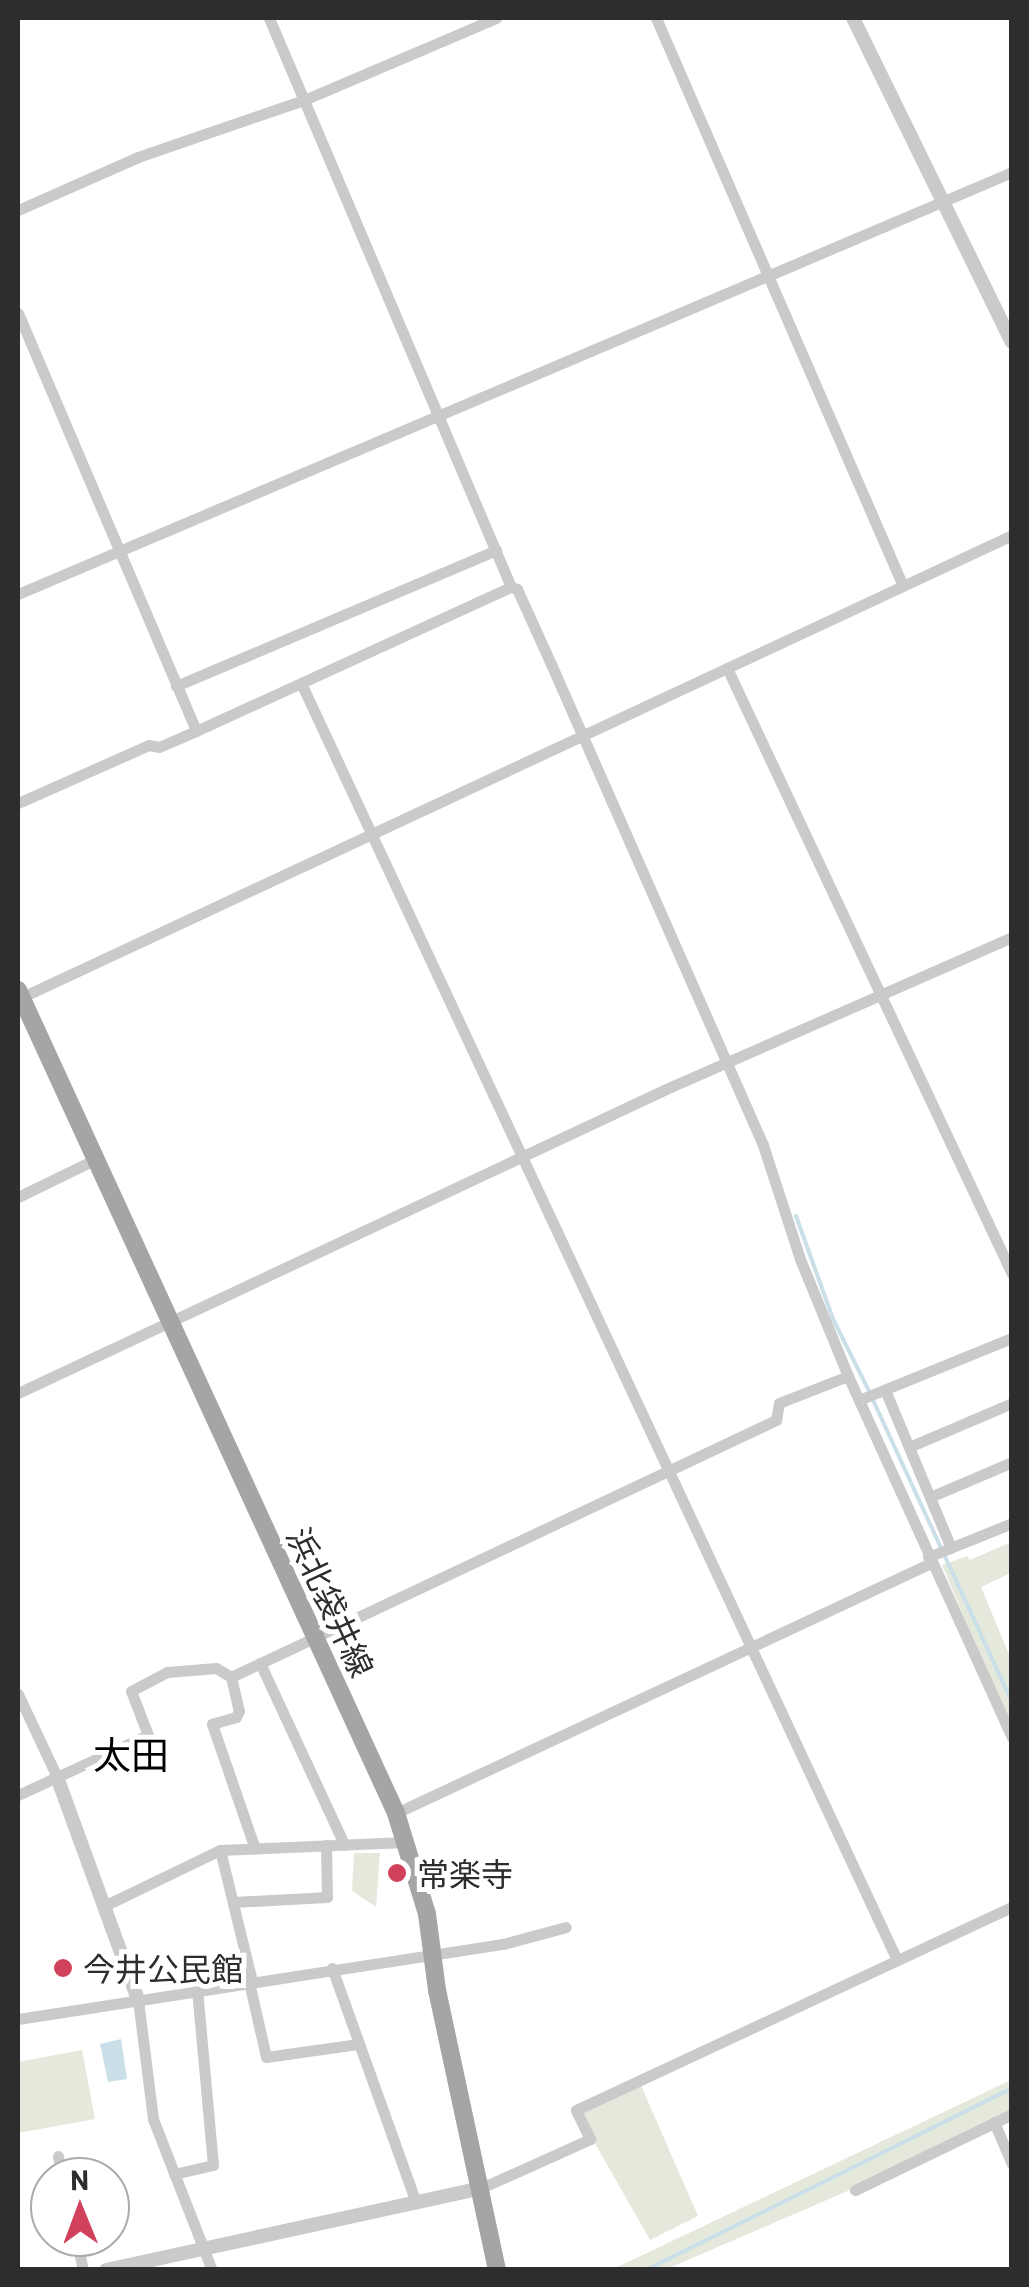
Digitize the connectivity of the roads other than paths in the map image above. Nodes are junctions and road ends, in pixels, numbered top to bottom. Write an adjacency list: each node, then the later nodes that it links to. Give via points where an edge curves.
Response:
1 (269, 18): 5 (street)
2 (496, 18): 5 (street)
3 (656, 18): 9 (street)
4 (853, 18): 7 (street)
5 (304, 100): 8 (street, via 138,158); 12 (street)
6 (1012, 172): 7 (street)
7 (943, 202): 9 (street); 11 (street)
8 (18, 210)
9 (765, 276): 12 (street); 16 (street)
10 (18, 313): 15 (street)
11 (1012, 342)
12 (439, 414): 14 (street); 15 (street)
13 (1012, 536): 16 (street)
14 (496, 550): 17 (street); 21 (street)
15 (118, 551): 18 (street); 21 (street)
16 (903, 586): 19 (street)
17 (511, 587): 20 (street); 23 (street, via 517,588)
18 (18, 594)
19 (727, 668): 23 (street); 27 (street)
20 (301, 683): 22 (street); 25 (street)
21 (176, 686): 22 (street)
22 (196, 731): 24 (street)
23 (580, 736): 25 (street); 29 (street)
24 (18, 803)
25 (371, 834): 28 (street); 30 (street)
26 (1012, 937): 27 (street)
27 (879, 994): 29 (street); 33 (street)
28 (19, 995): 31 (main road, 浜北袋井線)
29 (727, 1064): 30 (street); 36 (street)
30 (521, 1156): 34 (street); 43 (street)
31 (94, 1160): 32 (street); 34 (main road, 浜北袋井線)
32 (18, 1196)
33 (1012, 1274)
34 (168, 1322): 38 (street); 48 (main road, 浜北袋井線)
35 (1012, 1338): 37 (street)
36 (848, 1376): 39 (street); 43 (street, via 778,1403 776,1420)
37 (884, 1390): 39 (street); 41 (street)
38 (18, 1393)
39 (859, 1400): 47 (street)
40 (1012, 1403): 41 (street)
41 (909, 1448): 44 (street)
42 (1012, 1462): 44 (street)
43 (670, 1471): 48 (street); 49 (street)
44 (930, 1498): 46 (street)
45 (1012, 1523): 46 (street)
46 (951, 1548): 47 (street)
47 (929, 1560): 49 (street); 53 (street)
48 (315, 1639): 50 (street); 56 (main road, 浜北袋井線)
49 (752, 1649): 56 (street); 67 (street)
50 (260, 1663): 51 (street); 59 (street)
51 (230, 1678): 54 (street, via 216,1668 167,1672 131,1691 148,1736); 60 (street, via 239,1711 212,1724)
52 (18, 1694): 54 (street)
53 (1012, 1738)
54 (57, 1776): 55 (street); 63 (street)
55 (18, 1795)
56 (396, 1813): 57 (main road, 浜北袋井線)
57 (406, 1842): 59 (street); 66 (main road, 浜北袋井線)
58 (326, 1844): 59 (street); 60 (street); 62 (street, via 327,1897)
59 (344, 1844)
60 (255, 1849): 61 (street)
61 (220, 1850): 62 (street); 63 (street)
62 (232, 1902): 69 (street)
63 (104, 1906): 71 (street)
64 (1012, 1907): 67 (street)
65 (566, 1927): 66 (street)
66 (433, 1954): 68 (street); 78 (main road, 浜北袋井線)
67 (896, 1960): 78 (street, via 576,2110 590,2139)
68 (332, 1968): 69 (street); 73 (street)
69 (250, 1981): 70 (street); 73 (street, via 266,2057)
70 (198, 1990): 71 (street); 77 (street, via 213,2166)
71 (138, 2000): 72 (street); 77 (street, via 153,2119)
72 (18, 2019)
73 (359, 2044): 80 (street)
74 (1012, 2114): 75 (street)
75 (994, 2122): 76 (street); 79 (street)
76 (1012, 2164)
77 (174, 2174): 81 (street)
78 (479, 2189): 80 (street); 84 (main road, 浜北袋井線)
79 (855, 2190)
80 (416, 2203): 81 (street)
81 (203, 2248): 82 (street); 83 (street)
82 (106, 2270)
83 (212, 2270)
84 (497, 2270)

